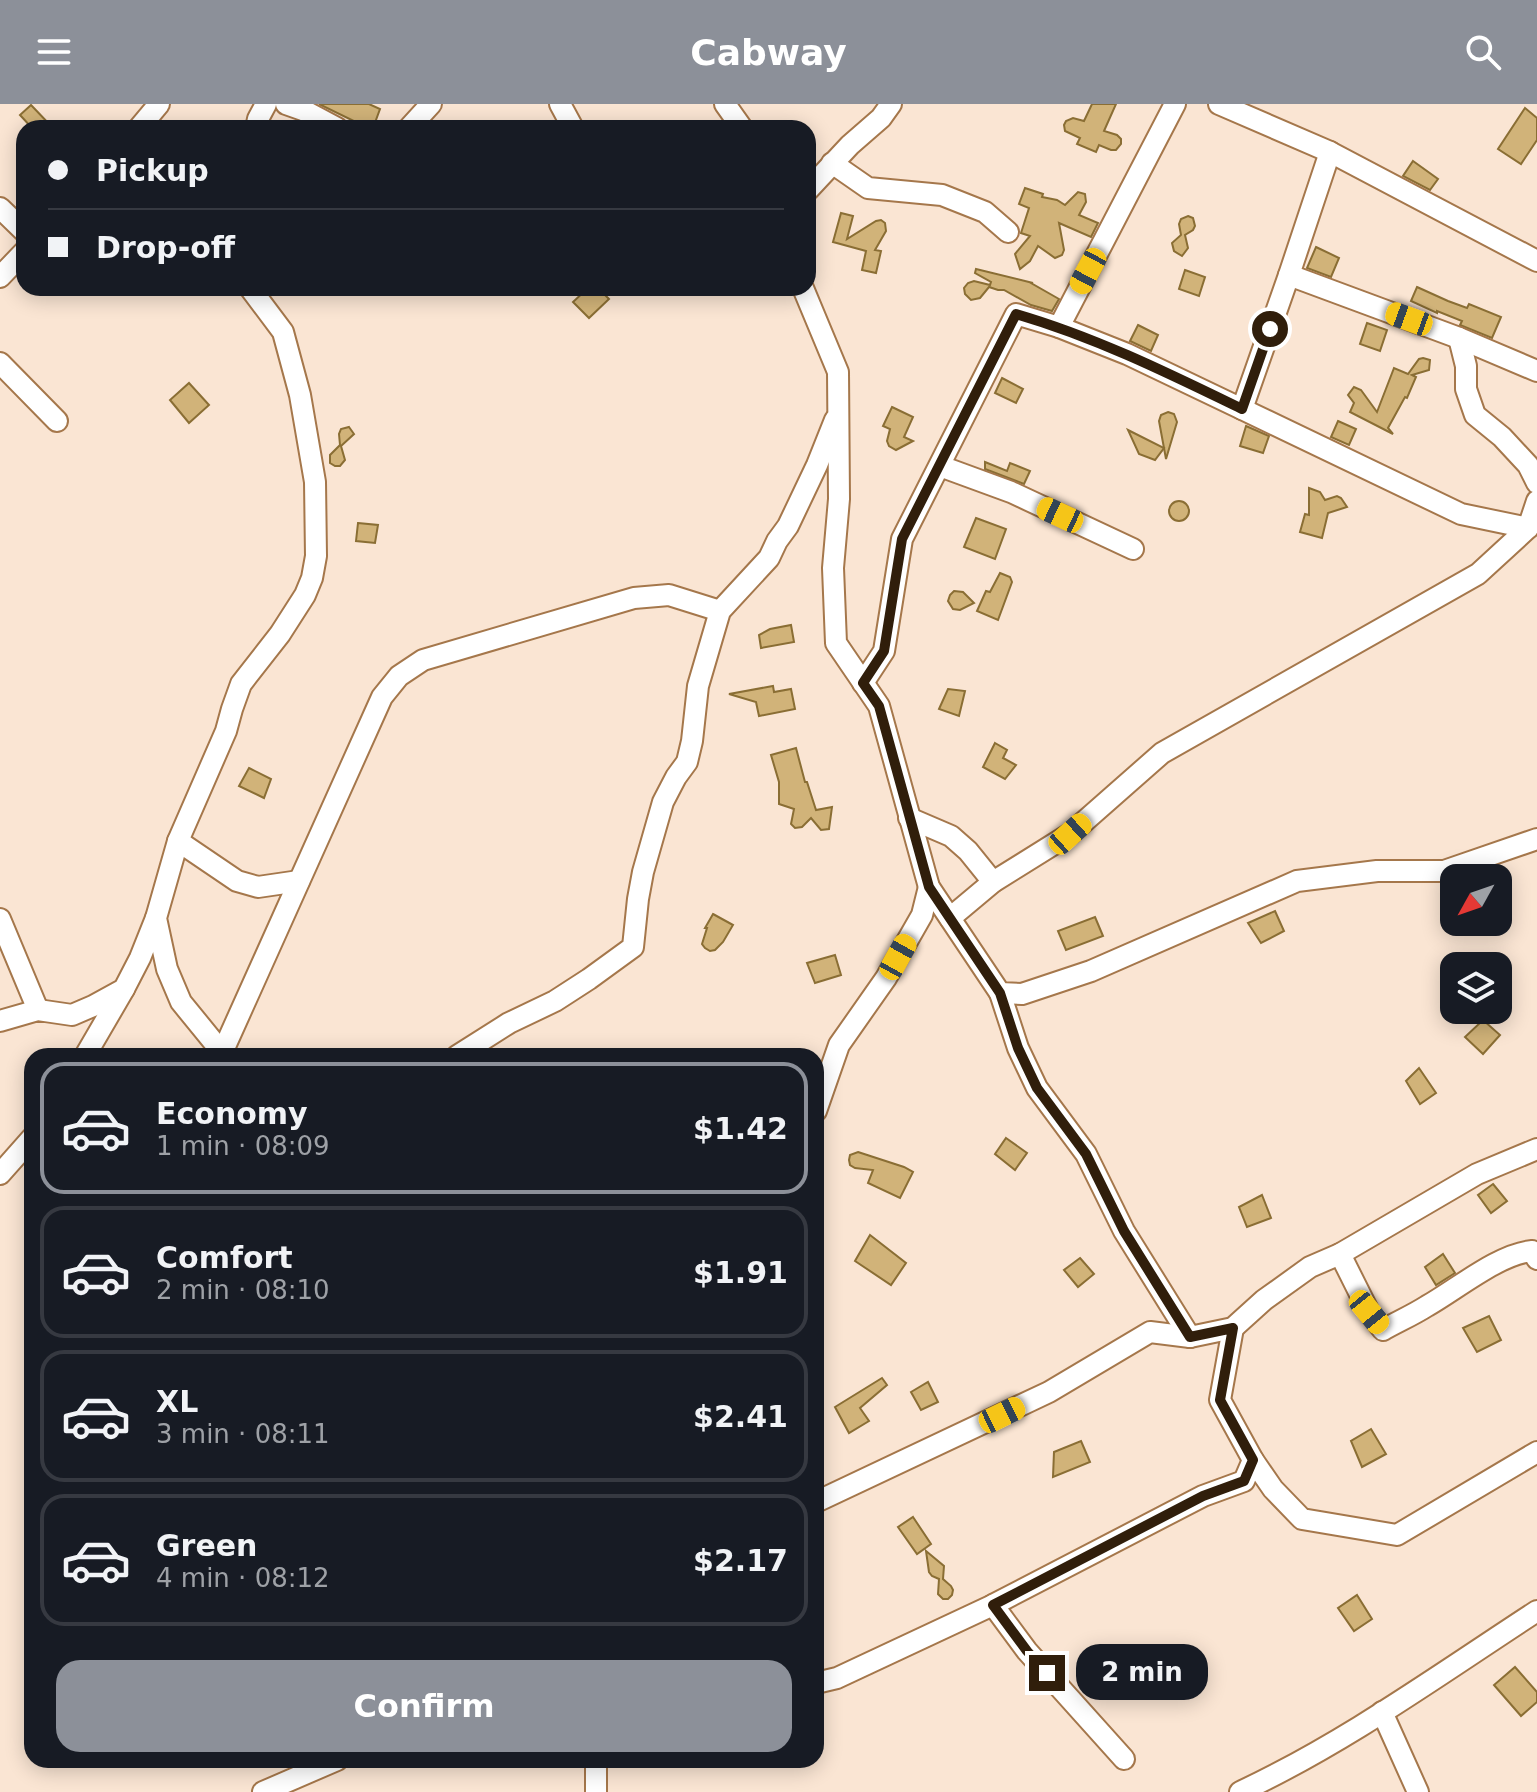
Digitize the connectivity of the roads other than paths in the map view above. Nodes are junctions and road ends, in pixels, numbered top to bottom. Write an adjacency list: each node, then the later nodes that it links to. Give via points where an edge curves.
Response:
1 (159, 104): 7 (street)
2 (286, 104): 8 (street)
3 (431, 104): 9 (street)
4 (891, 104): 11 (street)
5 (1175, 104): 22 (street)
6 (1219, 104): 10 (street)
7 (146, 120)
8 (322, 120)
9 (416, 120)
10 (1330, 152): 17 (street); 18 (street)
11 (832, 163): 12 (street); 15 (street, via 868,188 956,200 985,212)
12 (816, 182)
13 (0, 208): 14 (street)
14 (16, 223)
15 (1008, 232)
16 (16, 260): 19 (street)
17 (1537, 261)
18 (1289, 275): 23 (street); 27 (street)
19 (0, 277)
20 (256, 296): 38 (street, via 283,332 300,395 315,482 316,556 305,595 241,684)
21 (806, 296): 26 (street)
22 (1059, 327): 27 (street); 29 (street, via 1016,314)
23 (1459, 338): 25 (street); 30 (street, via 1475,415 1528,465)
24 (0, 363): 28 (street)
25 (1537, 371)
26 (838, 372): 34 (street, via 837,417 788,526 769,558); 35 (street, via 836,643)
27 (1242, 409): 32 (street, via 1461,514)
28 (57, 421)
29 (940, 466): 33 (street, via 1011,492); 35 (street, via 902,539 884,651)
30 (1537, 483)
31 (1537, 501): 32 (street)
32 (1528, 528): 40 (street, via 1478,574 1162,753 1070,834)
33 (1133, 549)
34 (720, 611): 39 (street, via 669,595 634,598 423,660 399,676 382,697); 52 (street, via 698,686 687,762 663,802 643,872 633,947 555,1001)
35 (863, 683): 36 (street, via 879,706)
36 (909, 818): 40 (street, via 951,836); 41 (street)
37 (1537, 839): 46 (street, via 1444,871 1377,871 1297,881 1091,971 1022,994)
38 (178, 841): 39 (street, via 237,881 258,887); 42 (street)
39 (299, 881): 51 (street)
40 (993, 882): 43 (street)
41 (929, 887): 43 (street); 53 (street, via 922,915 839,1045)
42 (156, 918): 45 (street); 50 (street, via 167,969 181,1002)
43 (950, 918): 46 (street)
44 (0, 919): 47 (street)
45 (124, 989): 47 (street, via 72,1015); 49 (street)
46 (1000, 993): 60 (street, via 1037,1088 1086,1154 1124,1231)
47 (38, 1010): 48 (street)
48 (0, 1021)
49 (90, 1048)
50 (218, 1048)
51 (226, 1048)
52 (470, 1048)
53 (824, 1088)
54 (24, 1147): 56 (street)
55 (1537, 1149): 57 (street, via 1477,1174)
56 (0, 1174)
57 (1340, 1254): 58 (street, via 1383,1330 1518,1252 1532,1251); 59 (street, via 1310,1267)
58 (1537, 1259)
59 (1233, 1328): 60 (street); 62 (street, via 1220,1400)
60 (1190, 1337): 63 (street, via 1150,1332 1049,1392)
61 (1537, 1452): 62 (street, via 1397,1535 1302,1519)
62 (1253, 1460): 64 (street, via 1244,1481 1203,1496)
63 (824, 1498)
64 (993, 1605): 66 (street); 68 (street)
65 (1537, 1611): 67 (street)
66 (824, 1681)
67 (1382, 1712): 73 (street); 74 (street)
68 (1124, 1759)
69 (318, 1768): 71 (street)
70 (596, 1768): 72 (street)
71 (263, 1792)
72 (596, 1792)
73 (1240, 1792)
74 (1418, 1792)

